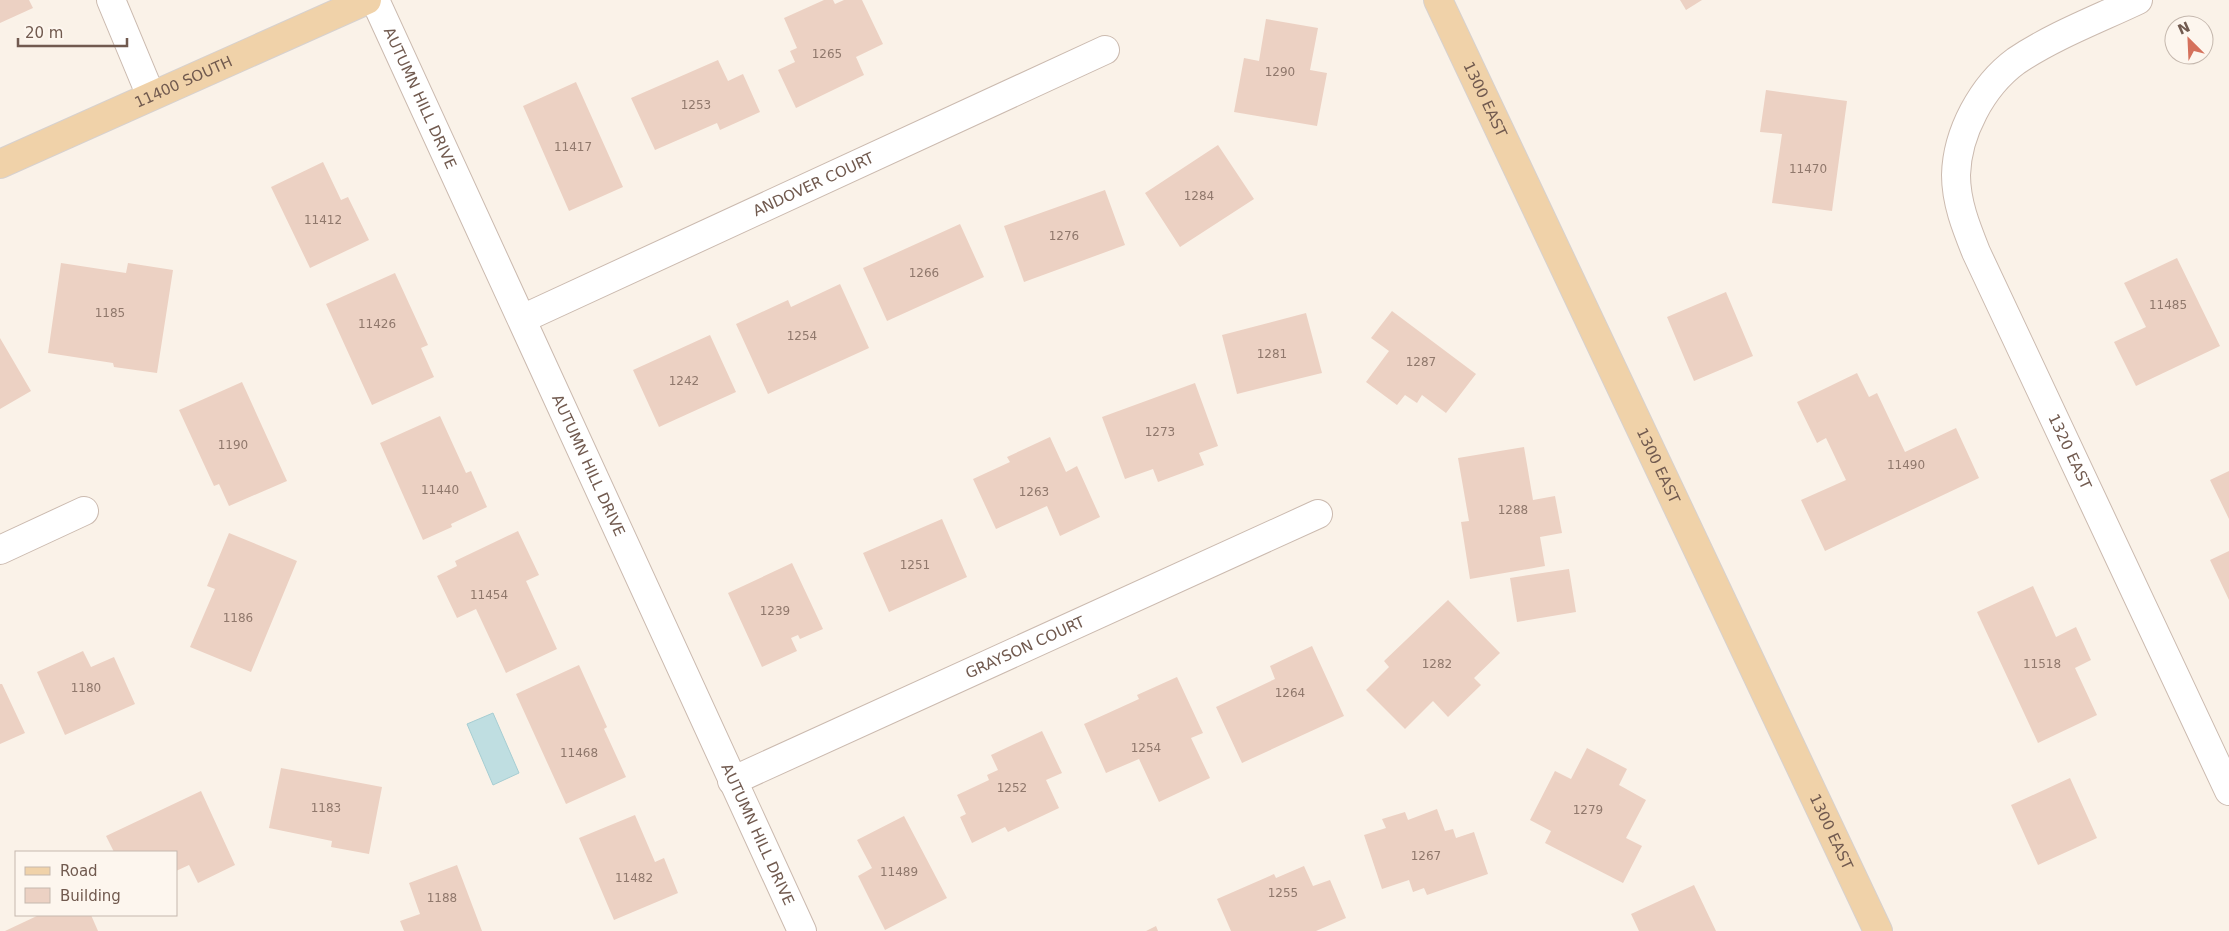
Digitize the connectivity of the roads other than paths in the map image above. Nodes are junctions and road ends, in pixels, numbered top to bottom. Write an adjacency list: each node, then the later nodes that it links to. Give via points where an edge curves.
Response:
1 (111, 0): 7 (street)
2 (367, 0): 7 (main road, 11400 SOUTH)
3 (375, 0): 9 (street, AUTUMN HILL DRIVE)
4 (1438, 0): 16 (main road, 1300 EAST)
5 (2138, 0): 14 (street, 1320 EAST, via 2038,47 1993,83 1962,137 1956,175 1962,214 1976,252)
6 (1105, 50): 9 (street, ANDOVER COURT)
7 (151, 96): 8 (main road, 11400 SOUTH)
8 (0, 164)
9 (522, 319): 13 (street, AUTUMN HILL DRIVE)
10 (84, 511): 12 (street)
11 (1318, 514): 13 (street, GRAYSON COURT)
12 (0, 550)
13 (732, 781): 15 (street, AUTUMN HILL DRIVE)
14 (2229, 791)
15 (802, 931)
16 (1878, 931)

